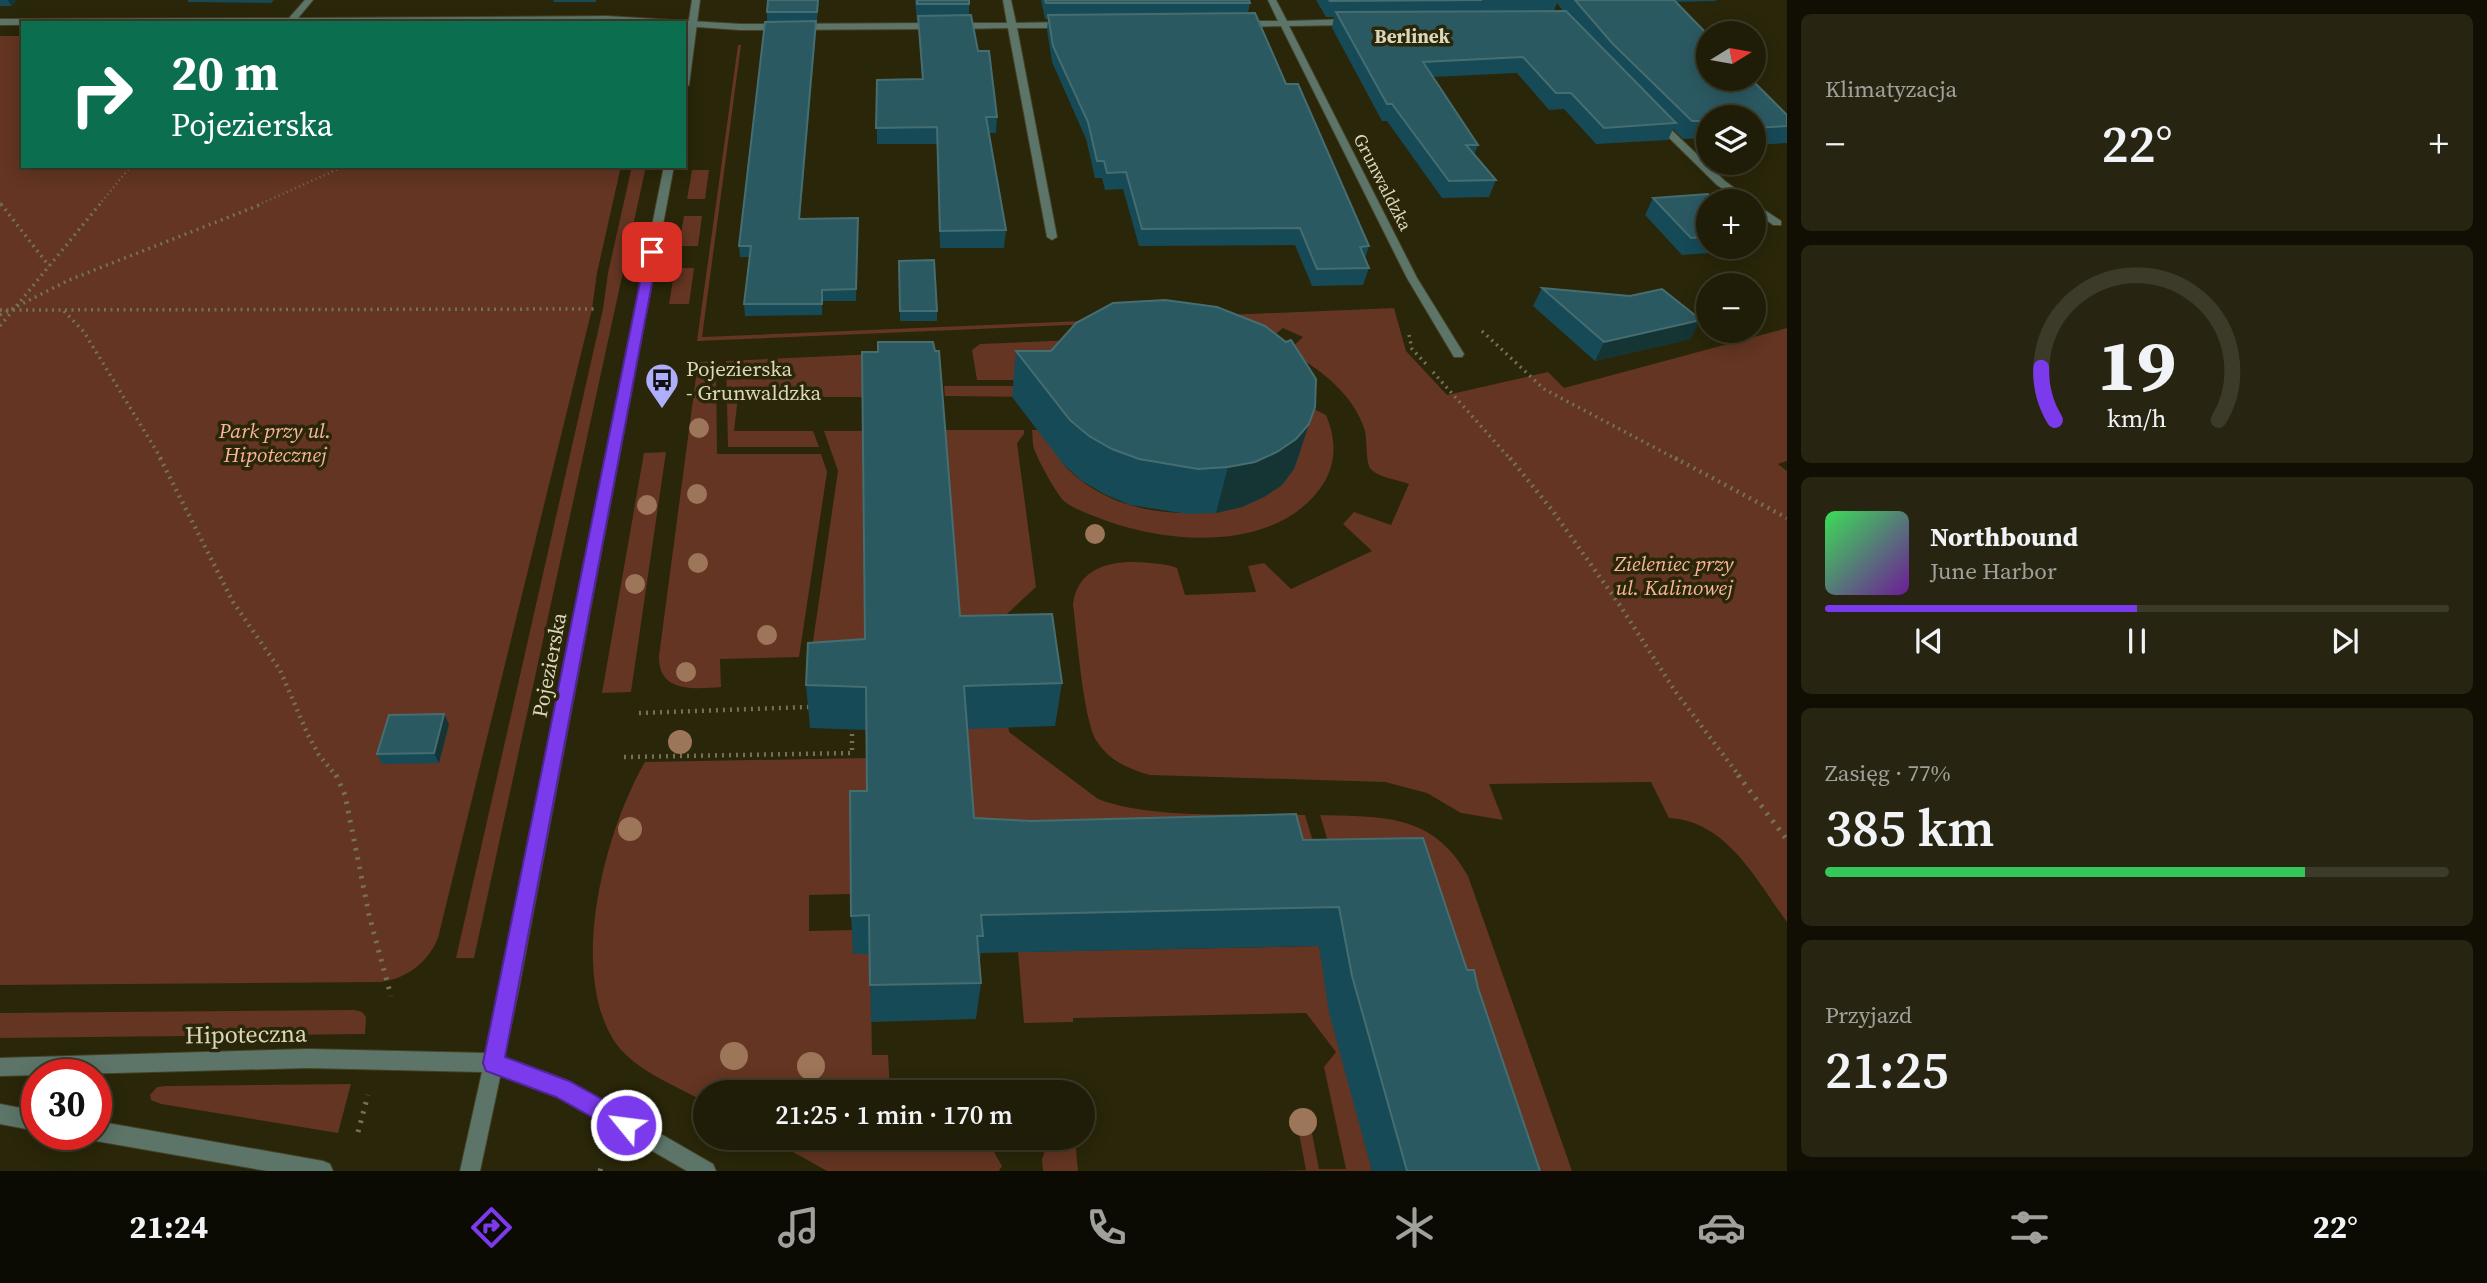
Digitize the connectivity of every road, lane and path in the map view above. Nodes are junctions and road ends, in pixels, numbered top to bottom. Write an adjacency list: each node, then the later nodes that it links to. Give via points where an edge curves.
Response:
1 (309, 0): 5 (street)
2 (696, 0): 11 (street)
3 (1007, 0): 14 (street)
4 (1272, 0): 12 (street, Grunwaldzka)
5 (291, 20): 6 (street); 7 (street)
6 (146, 21)
7 (652, 21)
8 (0, 22): 9 (street)
9 (21, 22)
10 (1361, 22): 12 (street)
11 (686, 23): 14 (street, via 740,27)
12 (1282, 23): 13 (street); 32 (street, Grunwaldzka, via 1412,278)
13 (1225, 24)
14 (1011, 25): 15 (street); 24 (street)
15 (1081, 25)
16 (1645, 109): 20 (street)
17 (129, 168): 25 (path)
18 (341, 168): 26 (path, via 69,280)
19 (669, 168): 43 (street, Pojezierska)
20 (1730, 189)
21 (0, 203): 25 (path)
22 (1766, 215): 23 (street)
23 (1777, 223)
24 (1052, 237)
25 (49, 267): 26 (path)
26 (12, 309): 28 (path); 29 (path); 30 (path)
27 (598, 309): 28 (path)
28 (64, 311): 42 (path, via 83,332 170,472 233,602 280,670 308,735 341,786)
29 (0, 312)
30 (0, 326)
31 (1477, 326): 36 (path, via 1544,389)
32 (1458, 354)
33 (722, 368): 34 (path)
34 (722, 381)
35 (1454, 393): 41 (path, via 1552,510 1675,691)
36 (1787, 518)
37 (810, 707): 38 (path)
38 (639, 713)
39 (852, 730): 40 (path, via 852,753)
40 (624, 757)
41 (1787, 840)
42 (391, 996)
43 (493, 1063): 44 (street, Hipoteczna, via 177,1060); 51 (street, Pojezierska); 52 (street, Hipoteczna, via 562,1088)
44 (0, 1067)
45 (370, 1087): 48 (path)
46 (0, 1114): 47 (street)
47 (21, 1118)
48 (358, 1132)
49 (112, 1134): 50 (street)
50 (323, 1171)
51 (470, 1171)
52 (706, 1171)

